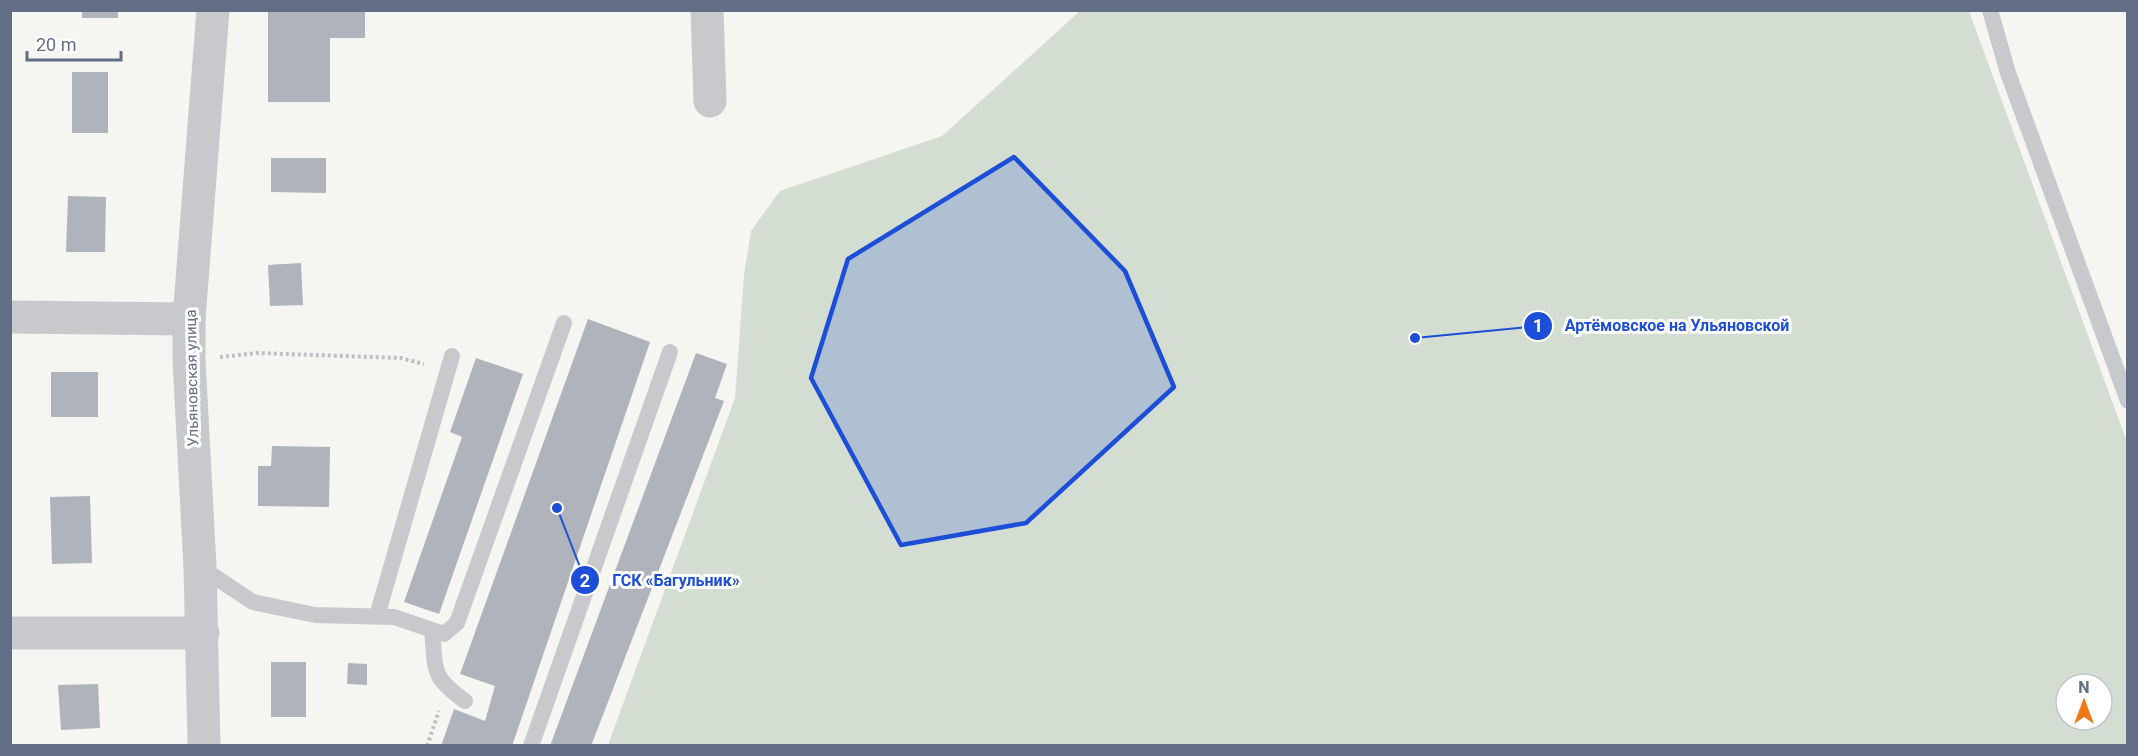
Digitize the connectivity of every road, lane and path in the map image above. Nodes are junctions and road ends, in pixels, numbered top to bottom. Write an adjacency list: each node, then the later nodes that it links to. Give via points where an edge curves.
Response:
1 (213, 10): 6 (street, Ульяновская улица)
2 (707, 10): 4 (street)
3 (1990, 10): 11 (lane, via 2008,73)
4 (710, 101)
5 (10, 317): 6 (street)
6 (189, 319): 9 (street, Ульяновская улица)
7 (564, 323): 14 (lane, via 457,622 444,634)
8 (670, 352): 21 (lane)
9 (189, 360): 10 (path, via 257,353); 12 (street, Ульяновская улица)
10 (450, 363): 13 (lane)
11 (2127, 401)
12 (200, 567): 13 (lane, via 253,602 315,615); 16 (street, Ульяновская улица)
13 (377, 616): 14 (lane, via 394,617)
14 (432, 630): 17 (lane, via 437,675)
15 (10, 633): 16 (street)
16 (202, 633): 19 (street, Ульяновская улица)
17 (447, 688): 18 (lane); 20 (path)
18 (465, 701)
19 (204, 746)
20 (427, 746)
21 (531, 746)

